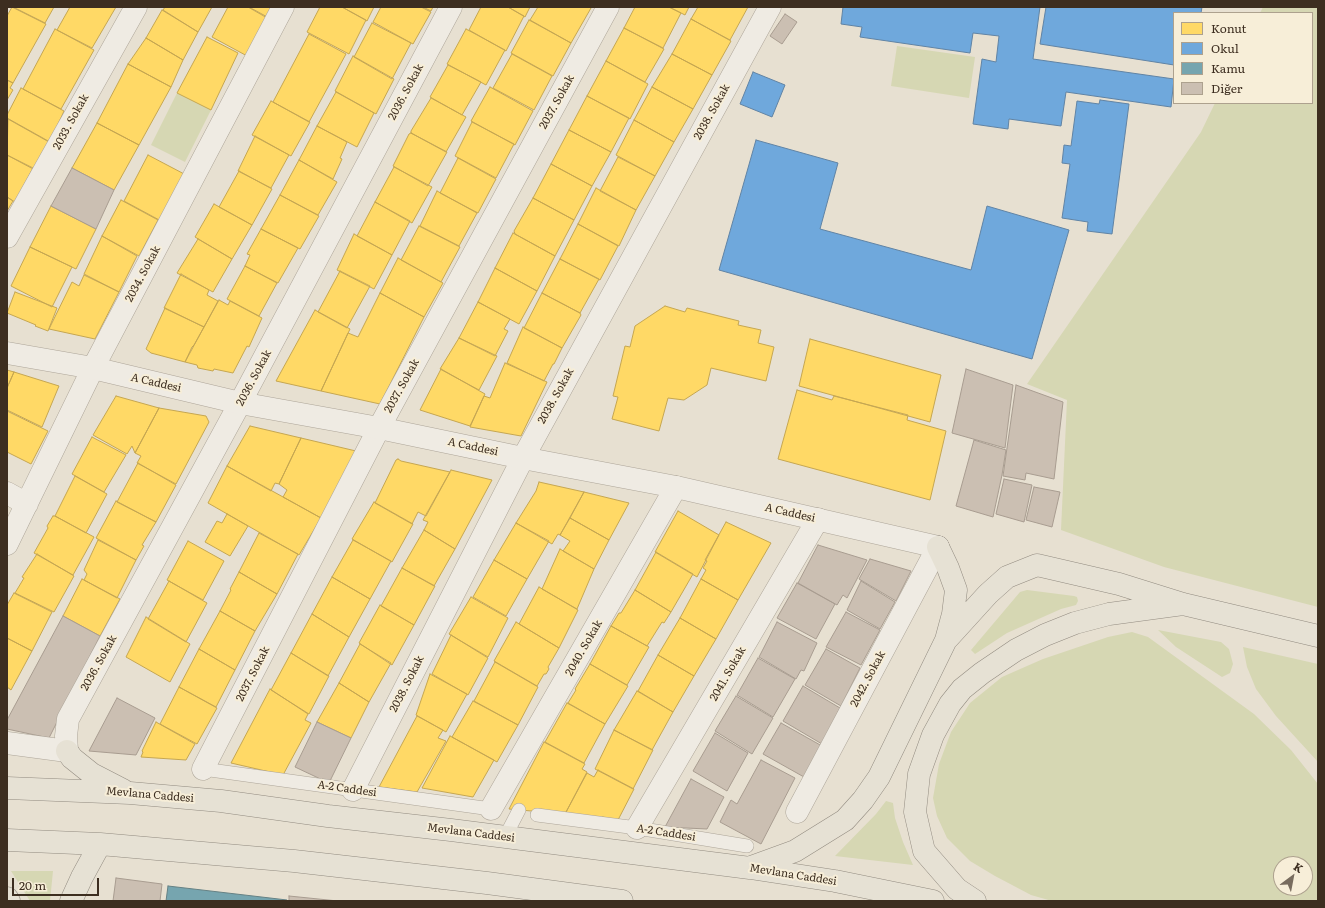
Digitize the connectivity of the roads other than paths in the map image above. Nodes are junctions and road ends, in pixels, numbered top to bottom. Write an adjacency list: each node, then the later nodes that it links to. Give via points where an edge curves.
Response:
1 (136, 7): 6 (street, 2033. Sokak)
2 (283, 7): 8 (street, 2034. Sokak)
3 (451, 7): 9 (street, 2036. Sokak)
4 (608, 7): 10 (street, 2037. Sokak)
5 (770, 7): 11 (street, 2038. Sokak)
6 (7, 237)
7 (7, 353): 8 (street, A Caddesi)
8 (93, 368): 9 (street, A Caddesi); 14 (street, 2034. Sokak)
9 (240, 403): 10 (street, A Caddesi); 22 (street, 2036. Sokak, via 68,719)
10 (379, 428): 11 (street, A Caddesi); 23 (street, 2037. Sokak)
11 (523, 458): 12 (street, A Caddesi); 25 (street, 2038. Sokak)
12 (676, 487): 15 (street, A Caddesi); 27 (street, 2040. Sokak)
13 (7, 493): 14 (street)
14 (28, 504): 16 (street, 2034. Sokak)
15 (818, 519): 17 (street, A Caddesi); 31 (street, 2041. Sokak)
16 (7, 544)
17 (938, 547): 20 (main road, via 956,590); 29 (street, 2042. Sokak)
18 (1183, 604): 19 (main road); 20 (main road, via 1119,584 1037,566 1008,577 988,594); 42 (main road, via 1109,614 1075,623 1051,633 1016,650 982,672 962,689 950,704 933,734 919,774 915,812 924,851 957,890)
19 (1318, 636)
20 (946, 640): 36 (main road, via 879,777 863,800 845,820 826,833 795,851)
21 (7, 743): 22 (street)
22 (67, 751): 26 (main road, via 92,774)
23 (203, 769): 25 (lane, A-2 Caddesi)
24 (7, 788): 26 (main road, Mevlana Caddesi)
25 (353, 790): 27 (lane, A-2 Caddesi)
26 (130, 793): 32 (main road, Mevlana Caddesi, via 221,801)
27 (491, 809)
28 (519, 810): 32 (lane)
29 (797, 812)
30 (537, 815): 31 (lane, A-2 Caddesi)
31 (637, 828): 35 (lane, A-2 Caddesi)
32 (505, 837): 36 (main road, Mevlana Caddesi)
33 (7, 840): 34 (main road)
34 (100, 844): 39 (main road); 40 (main road, via 294,861)
35 (747, 846)
36 (750, 868): 41 (main road, Mevlana Caddesi, via 835,881)
37 (7, 898): 38 (main road)
38 (9, 901)
39 (71, 901)
40 (622, 901)
41 (933, 901)
42 (975, 901)

